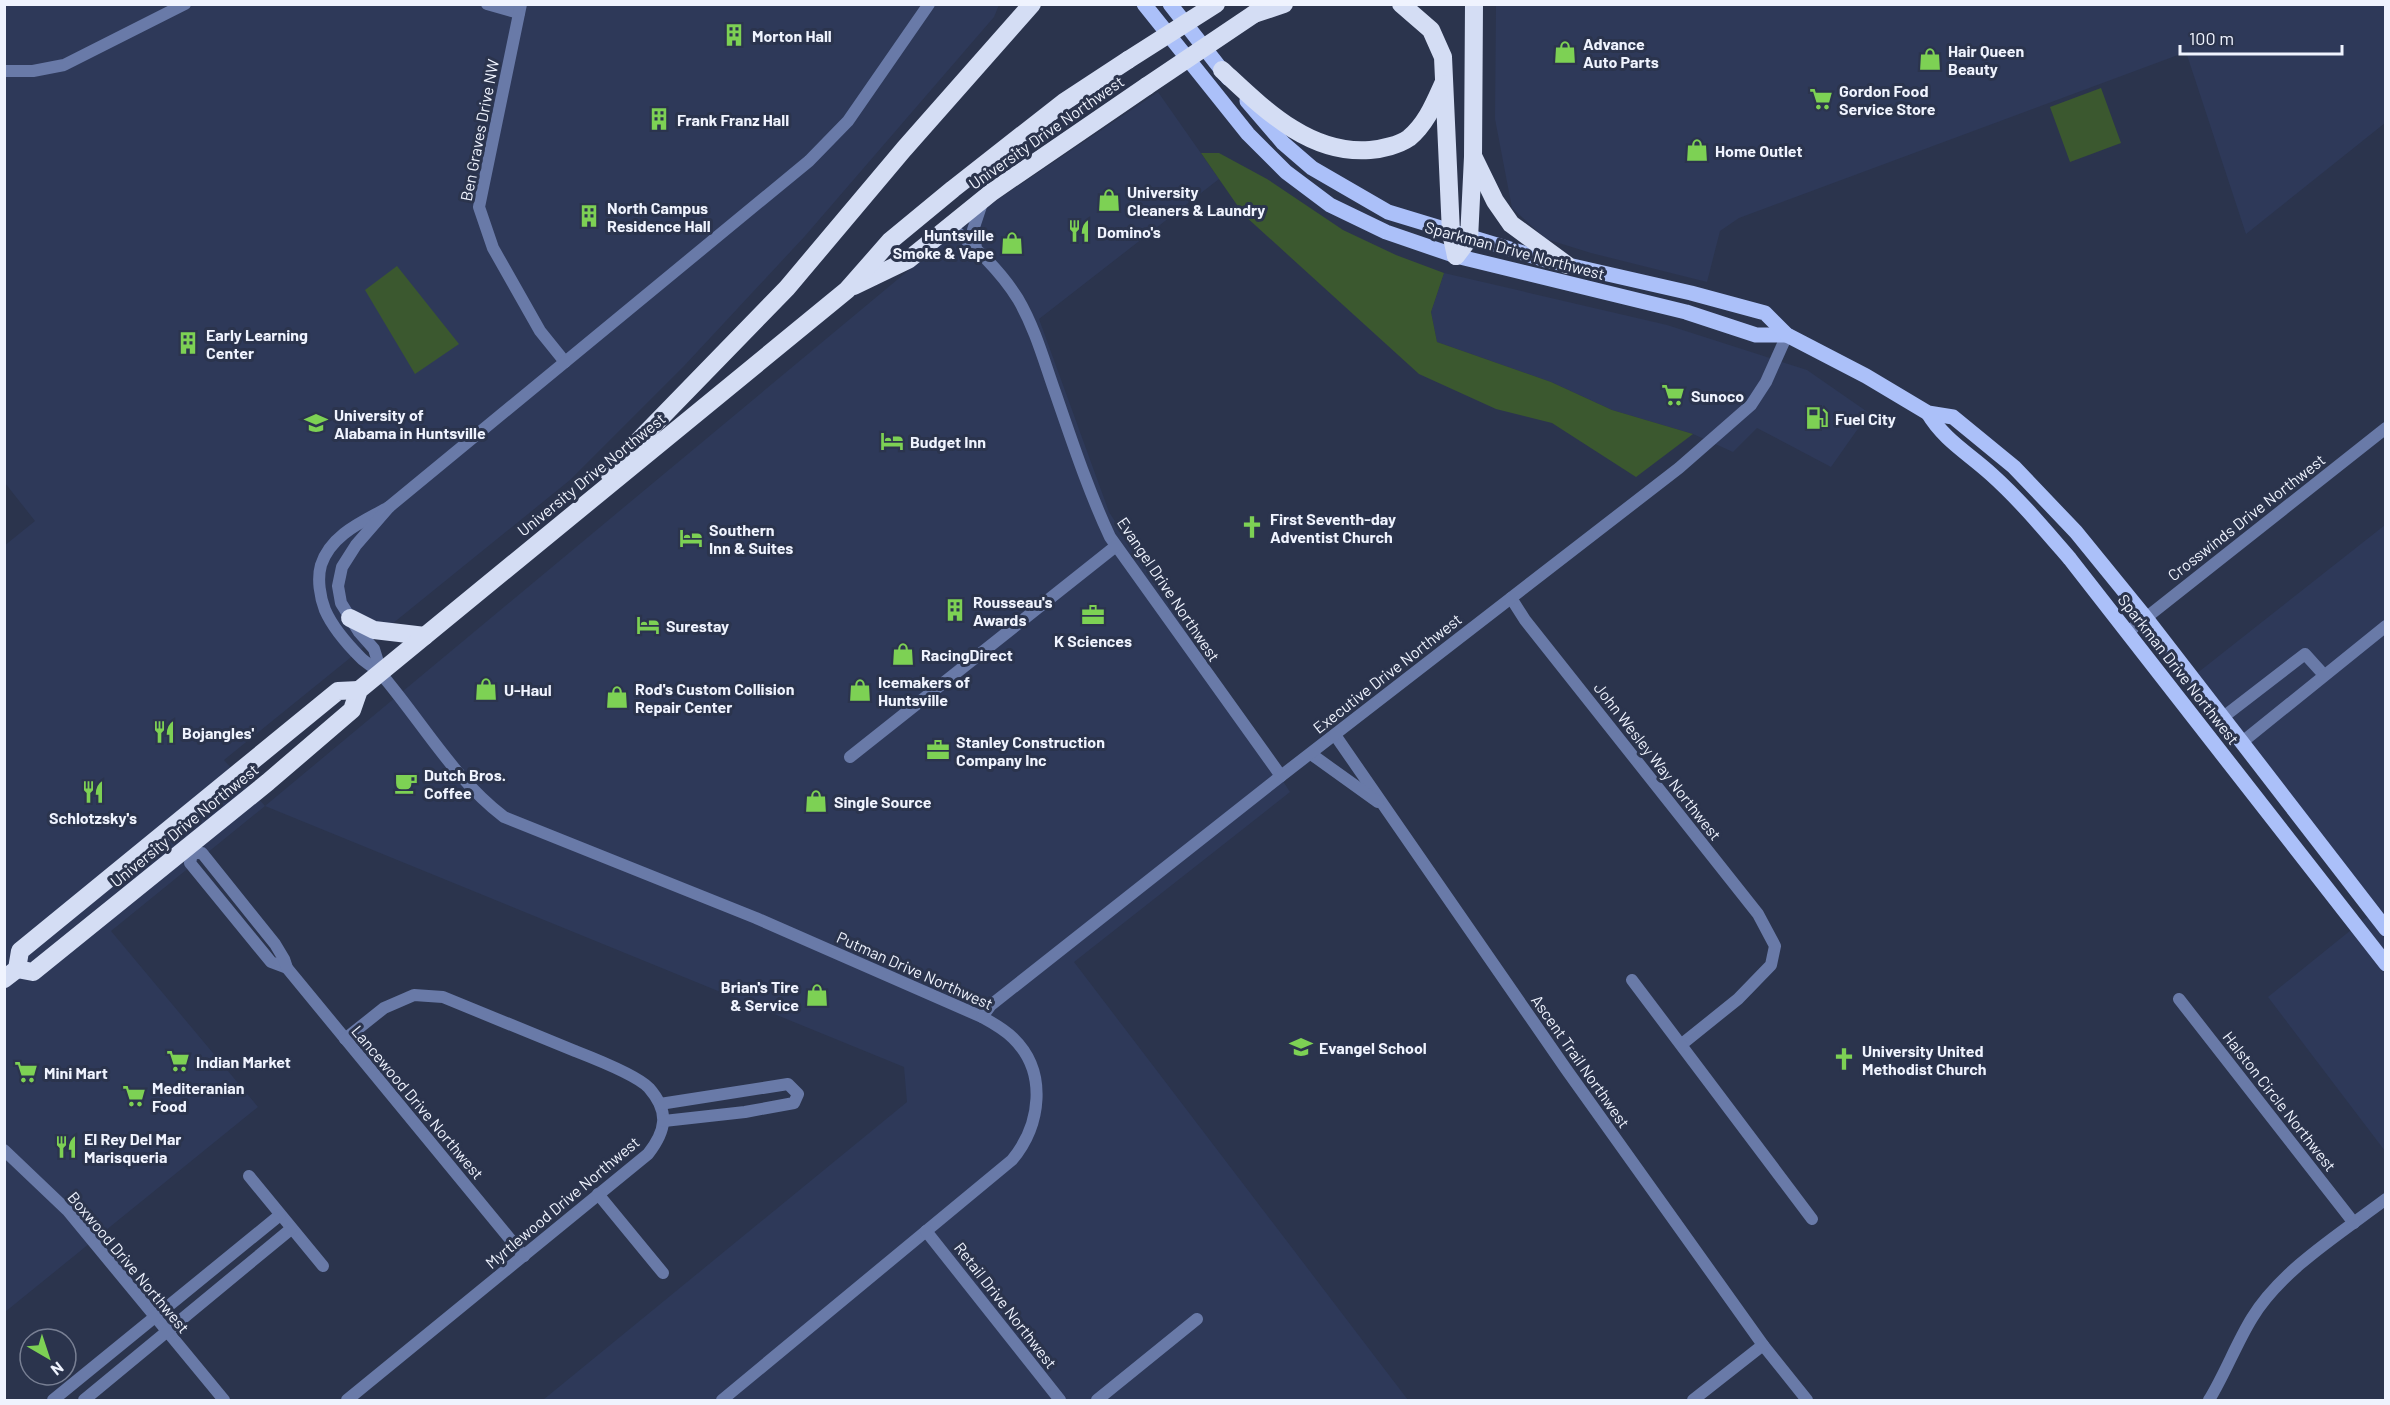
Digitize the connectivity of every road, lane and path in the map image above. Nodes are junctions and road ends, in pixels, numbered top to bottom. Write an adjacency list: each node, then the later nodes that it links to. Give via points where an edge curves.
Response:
1 (185, 4): 14 (street, via 64,65)
2 (487, 4): 11 (street, Ben Graves Drive NW)
3 (929, 4): 27 (street, via 848,121 809,161)
4 (1144, 4): 23 (main road, Sparkman Drive Northwest, via 1248,134 1286,172 1330,205 1386,232)
5 (1170, 4): 13 (main road, Sparkman Drive Northwest)
6 (1216, 4): 16 (highway, University Drive Northwest, bridge)
7 (1284, 4): 12 (highway, University Drive Northwest)
8 (1401, 4): 15 (highway, via 1431,30 1443,57)
9 (1474, 4): 17 (highway)
10 (1030, 7): 32 (highway, via 767,310)
11 (520, 9): 27 (street, Ben Graves Drive NW, via 479,207 493,248 540,331)
12 (1261, 9): 18 (highway, University Drive Northwest, bridge)
13 (1221, 70): 15 (highway, via 1300,134 1328,147 1353,152 1380,149 1408,138 1429,116); 20 (main road, Sparkman Drive Northwest, via 1283,143 1312,168 1388,212)
14 (4, 71)
15 (1443, 84): 20 (highway)
16 (1050, 113): 19 (highway, via 1033,138 953,203); 25 (highway, University Drive Northwest, via 890,241)
17 (1473, 157): 21 (highway); 24 (highway, via 1510,224)
18 (985, 197): 19 (highway, University Drive Northwest); 22 (street, via 973,230)
19 (950, 226): 22 (street, Evangel Drive Northwest); 25 (highway, University Drive Northwest, via 908,260)
20 (1451, 233): 21 (main road, Sparkman Drive Northwest); 23 (highway)
21 (1469, 239): 23 (highway); 24 (main road, Sparkman Drive Northwest)
22 (976, 248): 31 (street, Evangel Drive Northwest, via 1003,277 1023,309 1096,508)
23 (1456, 256): 26 (main road, Sparkman Drive Northwest, via 1686,312 1756,334)
24 (1567, 265): 26 (main road, Sparkman Drive Northwest, via 1765,313)
25 (847, 290): 32 (highway, University Drive Northwest)
26 (1788, 335): 28 (main road, Sparkman Drive Northwest); 33 (street, Executive Drive Northwest, via 1751,405 1679,468)
27 (565, 362): 30 (street)
28 (1928, 413): 35 (main road, Sparkman Drive Northwest, via 1953,417 2014,467 2076,532); 37 (main road, Sparkman Drive Northwest, via 1938,430 2030,512)
29 (2385, 428): 35 (street, Crosswinds Drive Northwest)
30 (389, 507): 34 (street, via 342,567 338,586 341,603); 39 (street, via 350,529 333,544 321,565 319,589 325,611 341,634 361,658)
31 (1116, 546): 46 (street); 47 (street, Evangel Drive Northwest)
32 (527, 552): 38 (highway, University Drive Northwest)
33 (1510, 598): 43 (street, Executive Drive Northwest); 60 (street, John Wesley Way Northwest, via 1758,914 1775,946 1771,964 1738,999)
34 (350, 618): 38 (highway, via 374,630); 39 (street, via 374,649)
35 (2146, 618): 37 (street, Crosswinds Drive Northwest); 42 (main road, Sparkman Drive Northwest)
36 (2385, 626): 40 (street)
37 (2128, 632): 54 (main road, Sparkman Drive Northwest)
38 (425, 636): 39 (highway, University Drive Northwest)
39 (381, 672): 41 (highway, University Drive Northwest); 58 (street, Putman Drive Northwest, via 483,801 504,817 756,918)
40 (2324, 675): 42 (street, via 2305,654); 44 (street)
41 (359, 690): 48 (highway, University Drive Northwest, via 338,691); 51 (highway, University Drive Northwest, via 352,710)
42 (2222, 718): 44 (main road, Sparkman Drive Northwest)
43 (1335, 735): 45 (street, Executive Drive Northwest); 49 (street, Ascent Trail Northwest)
44 (2241, 743): 53 (main road, Sparkman Drive Northwest)
45 (1311, 754): 47 (street, Executive Drive Northwest); 49 (street)
46 (850, 757)
47 (1281, 776): 58 (street, Executive Drive Northwest, via 991,1005)
48 (200, 805): 50 (highway, University Drive Northwest); 51 (highway, via 200,821 183,838)
49 (1384, 806): 78 (street, Ascent Trail Northwest)
50 (168, 831): 52 (highway, via 171,844 159,854); 55 (highway, University Drive Northwest, via 20,951)
51 (189, 850): 52 (highway, University Drive Northwest); 59 (street, Lancewood Drive Northwest, via 202,853)
52 (156, 873): 55 (highway, University Drive Northwest, via 33,972)
53 (2383, 922)
54 (2385, 964)
55 (9, 973)
56 (1632, 980): 60 (street)
57 (2179, 999): 69 (street, Halston Circle Northwest)
58 (982, 1017): 71 (street, Putman Drive Northwest, via 1006,1032 1025,1052 1035,1076 1034,1120 1030,1135 1012,1160)
59 (345, 1039): 61 (street, via 384,1008 414,996 443,997 609,1065 648,1087); 72 (street, Lancewood Drive Northwest)
60 (1682, 1044): 68 (street)
61 (660, 1104): 62 (street); 62 (street, via 788,1084 798,1094 794,1103)
62 (664, 1121): 65 (street, Myrtlewood Drive Northwest, via 661,1137 648,1154)
63 (4, 1150): 75 (street, Boxwood Drive Northwest, via 68,1211)
64 (249, 1176): 67 (street)
65 (598, 1194): 72 (street, Myrtlewood Drive Northwest); 74 (street)
66 (2385, 1199): 69 (street)
67 (280, 1215): 70 (street); 75 (street)
68 (1812, 1219)
69 (2354, 1223): 88 (street, via 2268,1297 2252,1318)
70 (291, 1229): 73 (street); 77 (street)
71 (926, 1231): 83 (street, Putman Drive Northwest); 84 (street, Retail Drive Northwest)
72 (524, 1256): 82 (street, Myrtlewood Drive Northwest)
73 (323, 1266)
74 (663, 1272)
75 (154, 1317): 77 (street, Boxwood Drive Northwest); 79 (street)
76 (1197, 1319): 85 (street)
77 (167, 1332): 80 (street); 81 (street, Boxwood Drive Northwest)
78 (1763, 1345): 86 (street); 87 (street, Ascent Trail Northwest)
79 (53, 1401)
80 (84, 1401)
81 (224, 1401)
82 (347, 1401)
83 (722, 1401)
84 (1060, 1401)
85 (1097, 1401)
86 (1693, 1401)
87 (1807, 1401)
88 (2209, 1401)

